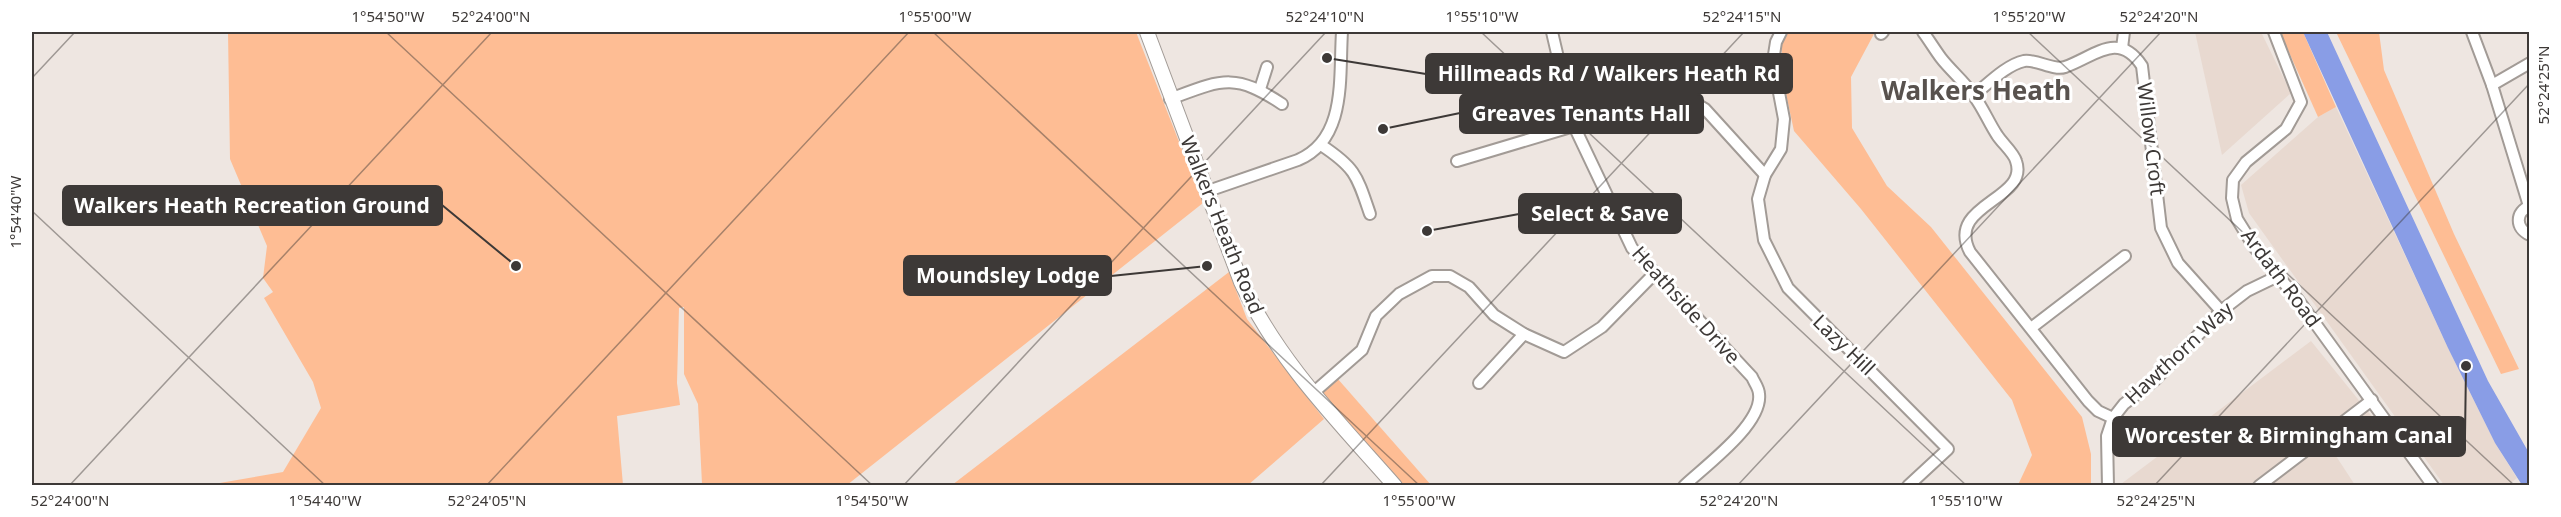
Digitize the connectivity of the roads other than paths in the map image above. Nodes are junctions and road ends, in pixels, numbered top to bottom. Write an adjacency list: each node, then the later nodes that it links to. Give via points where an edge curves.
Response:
1 (1147, 32): 16 (street, Walkers Heath Road)
2 (1342, 32): 19 (street, via 1336,116)
3 (1552, 32): 18 (street, Heathside Drive)
4 (1781, 32): 21 (street, via 1773,61 1784,119 1781,149)
5 (1923, 32): 15 (street)
6 (2124, 32): 9 (street)
7 (2274, 32): 28 (street, Ardath Road, via 2301,102 2286,129 2246,162 2233,180 2232,198 2237,219)
8 (2472, 32): 13 (street)
9 (2122, 48): 15 (street, via 2108,47 2062,68 2024,61); 29 (street, Willow Croft, via 2134,54 2142,66 2161,228 2178,263)
10 (2529, 63): 13 (street)
11 (1267, 67): 14 (street)
12 (1653, 82): 21 (street, via 1661,104 1672,109 1695,103 1705,109)
13 (2492, 85): 23 (street)
14 (1260, 89): 16 (street, via 1231,80); 17 (street)
15 (1974, 95): 30 (street, via 2016,160 2017,175 1972,217 1964,241)
16 (1170, 99): 22 (street, Walkers Heath Road)
17 (1282, 104)
18 (1574, 126): 20 (street); 27 (street, Heathside Drive, via 1632,248)
19 (1321, 145): 22 (street, via 1311,155); 24 (street, via 1344,160 1357,175)
20 (1457, 161)
21 (1765, 175): 38 (street, Lazy Hill, via 1758,199 1760,224 1788,288 1948,449)
22 (1208, 191): 33 (street, Walkers Heath Road, via 1240,282 1255,312)
23 (2529, 206): 25 (street, via 2521,211 2518,220)
24 (1370, 214)
25 (2529, 235)
26 (2125, 256): 30 (street)
27 (1654, 274): 31 (street, via 1602,327 1564,352); 37 (street, Heathside Drive, via 1752,377 1759,393 1751,423)
28 (2278, 276): 29 (street, Hawthorn Way, via 2247,291); 34 (street, Ardath Road)
29 (2221, 311): 35 (street, Hawthorn Way)
30 (2031, 328): 35 (street, via 2088,401)
31 (1524, 334): 32 (street); 33 (street, via 1494,315 1469,287 1450,276 1432,276 1399,294 1376,316 1362,350)
32 (1479, 383)
33 (1313, 393): 36 (street, Walkers Heath Road)
34 (2372, 400): 40 (street); 41 (street, Ardath Road)
35 (2113, 418): 39 (street, Hawthorn Way, via 2107,436)
36 (1395, 486)
37 (1684, 486)
38 (1908, 486)
39 (2108, 486)
40 (2259, 486)
41 (2433, 486)

